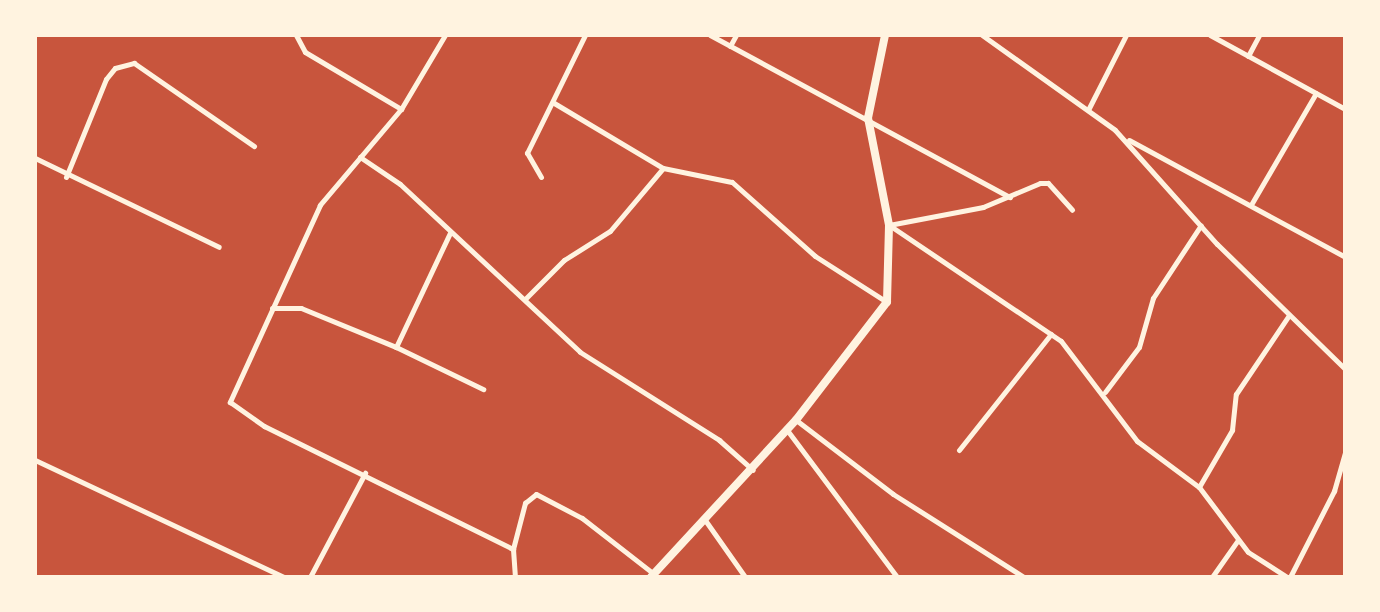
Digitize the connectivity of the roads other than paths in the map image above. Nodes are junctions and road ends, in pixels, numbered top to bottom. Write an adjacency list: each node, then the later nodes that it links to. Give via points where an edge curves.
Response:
1 (296, 35): 16 (street, via 305,52)
2 (445, 35): 16 (street)
3 (585, 35): 14 (street)
4 (710, 35): 11 (street)
5 (736, 35): 11 (street)
6 (885, 35): 18 (main road)
7 (982, 35): 15 (street)
8 (1126, 35): 15 (street)
9 (1210, 35): 12 (street)
10 (1259, 35): 12 (street)
11 (730, 46): 18 (street)
12 (1248, 56): 13 (street)
13 (1316, 93): 17 (street); 27 (street)
14 (554, 103): 23 (street); 25 (street, via 527,153)
15 (1089, 108): 19 (street)
16 (401, 109): 21 (street)
17 (1345, 110)
18 (868, 118): 26 (street); 29 (main road)
19 (1125, 139): 27 (street); 30 (street)
20 (254, 146): 24 (street, via 134,63 106,79)
21 (360, 157): 31 (street, via 400,184); 36 (street, via 320,205)
22 (35, 158): 24 (street)
23 (663, 168): 34 (street, via 610,231 564,260); 35 (street, via 732,183 795,241)
24 (66, 177): 32 (street)
25 (541, 177)
26 (1010, 197): 28 (street, via 1048,183); 29 (street)
27 (1252, 203): 33 (street)
28 (1072, 210)
29 (889, 225): 35 (main road); 38 (street)
30 (1201, 225): 37 (street); 42 (street, via 1153,298 1139,347)
31 (450, 233): 34 (street); 39 (street)
32 (219, 247)
33 (1345, 257)
34 (526, 298): 48 (street, via 587,357 719,440)
35 (887, 302): 43 (main road)
36 (271, 308): 39 (street, via 301,308); 49 (street, via 232,406)
37 (1289, 315): 40 (street); 50 (street, via 1236,394 1232,430)
38 (1051, 334): 42 (street); 45 (street)
39 (396, 347): 41 (street)
40 (1345, 369)
41 (482, 389)
42 (1105, 392): 50 (street, via 1137,441)
43 (796, 420): 44 (main road); 60 (street, via 893,494)
44 (787, 430): 48 (main road); 59 (street)
45 (959, 450)
46 (1345, 453): 62 (street, via 1334,491)
47 (35, 460): 55 (street)
48 (753, 470): 51 (main road)
49 (365, 473): 53 (street); 56 (street)
50 (1199, 486): 52 (street)
51 (705, 520): 54 (main road); 58 (street)
52 (1238, 540): 61 (street); 62 (street)
53 (513, 549): 54 (street, via 525,503 536,494 582,518); 57 (street)
54 (652, 575)
55 (284, 577)
56 (310, 577)
57 (515, 577)
58 (746, 577)
59 (897, 577)
60 (1024, 577)
61 (1212, 577)
62 (1289, 577)

